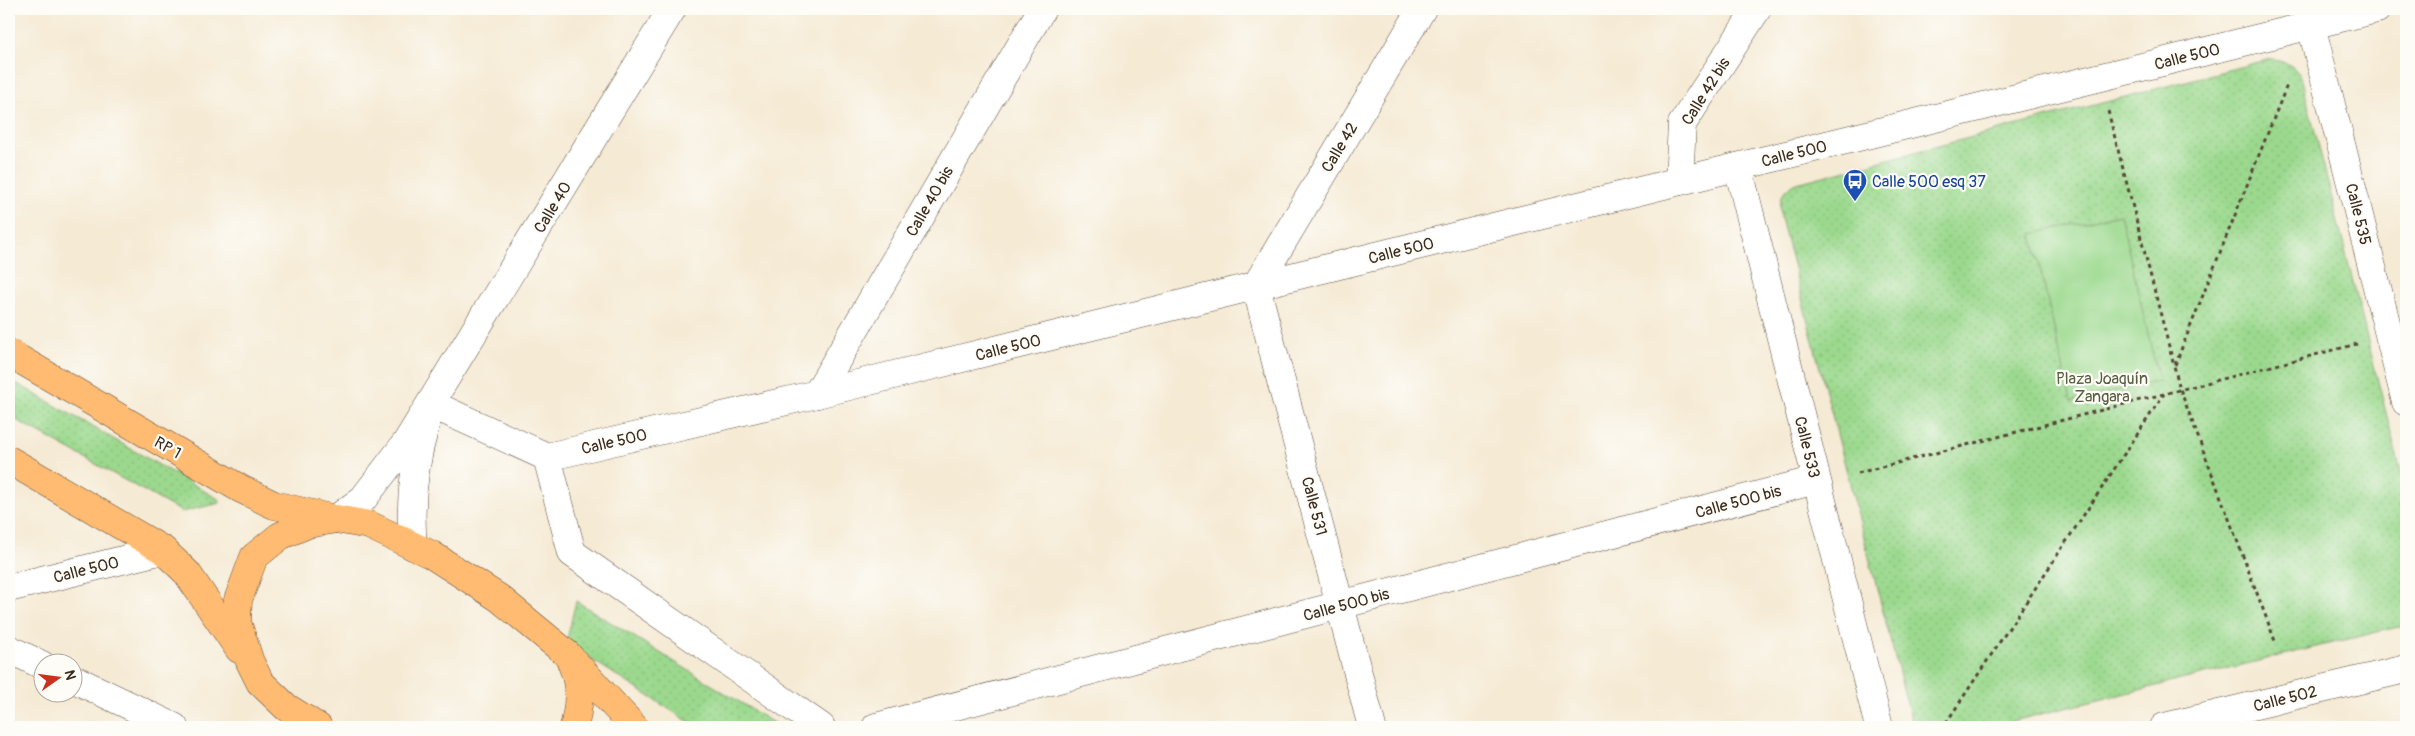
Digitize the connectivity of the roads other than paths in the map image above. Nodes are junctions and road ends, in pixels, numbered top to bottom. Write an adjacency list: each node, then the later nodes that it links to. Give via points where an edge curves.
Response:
1 (672, 9): 14 (street, Calle 40)
2 (1042, 9): 12 (street, Calle 40 bis)
3 (1422, 9): 9 (street, Calle 42)
4 (1758, 9): 8 (street, Calle 42 bis, via 1682,124)
5 (2378, 9): 6 (street, Calle 500)
6 (2311, 25): 7 (street, Calle 500); 10 (street, Calle 535)
7 (1738, 167): 8 (street, Calle 500); 17 (street, Calle 533)
8 (1679, 181): 9 (street, Calle 500)
9 (1256, 286): 12 (street, Calle 500); 22 (street, Calle 531)
10 (2399, 346): 13 (street, Calle 535)
11 (9, 353): 18 (main road, RP 1, via 241,489 274,505)
12 (817, 394): 15 (street, Calle 500)
13 (2406, 402)
14 (431, 404): 15 (street); 18 (street, Calle 40, via 363,499); 19 (street, Calle 40, via 420,440 413,489 410,514)
15 (547, 457): 34 (street, via 572,553)
16 (9, 460): 20 (main road)
17 (1816, 480): 22 (street, Calle 500 bis); 37 (street, Calle 533)
18 (336, 519): 19 (main road, RP 1, via 369,525); 27 (main road, via 308,524 280,536 254,557 238,600 238,622 250,662)
19 (413, 546): 24 (main road, RP 1, via 492,593)
20 (163, 550): 21 (street, Calle 500); 27 (main road, via 187,572)
21 (9, 588)
22 (1341, 606): 35 (street, Calle 500 bis); 36 (street, Calle 531)
23 (9, 649): 25 (street)
24 (568, 654): 32 (main road, via 578,677); 33 (main road, RP 1)
25 (32, 660)
26 (2406, 669): 29 (street, Calle 502)
27 (260, 682): 31 (main road, via 286,707)
28 (82, 683): 30 (street)
29 (2193, 724): 38 (street, Calle 502)
30 (174, 727)
31 (318, 727)
32 (574, 727)
33 (634, 727)
34 (821, 727)
35 (876, 727)
36 (1372, 727)
37 (1878, 727)
38 (2164, 727)

